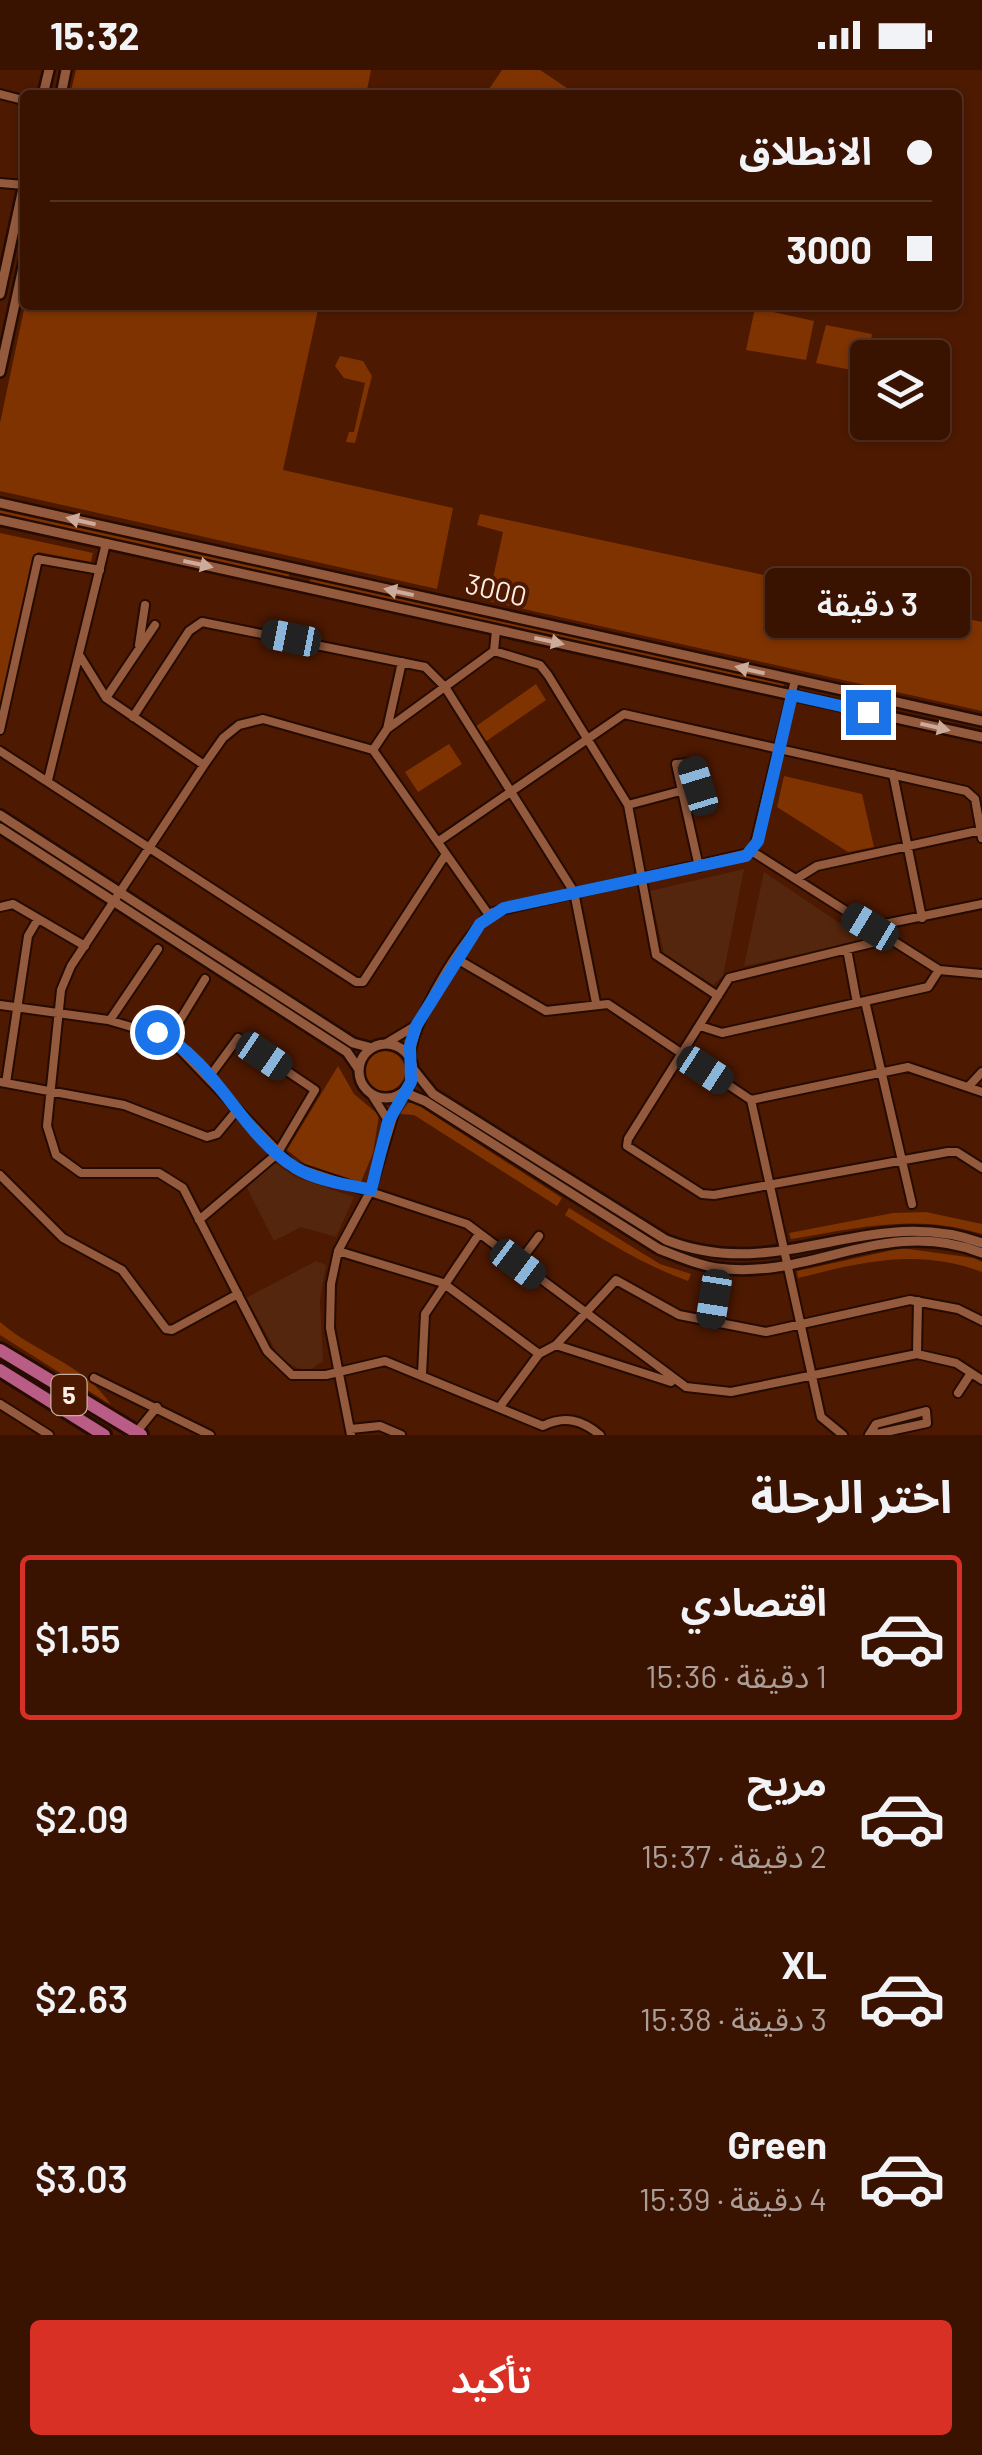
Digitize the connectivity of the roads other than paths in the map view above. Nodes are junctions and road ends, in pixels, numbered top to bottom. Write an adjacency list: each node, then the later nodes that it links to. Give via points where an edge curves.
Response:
1 (20, 201): 3 (street)
2 (20, 281): 4 (street)
3 (0, 294)
4 (0, 372)
5 (0, 503): 9 (street, 3000, one-way to 5)
6 (0, 520): 7 (street, 3000)
7 (106, 543): 8 (street); 10 (street, 3000, one-way to 10)
8 (100, 570): 16 (street); 25 (street, via 38,559)
9 (299, 570): 10 (street); 18 (street, 3000, one-way to 9)
10 (296, 585): 13 (street, 3000)
11 (145, 605): 14 (street)
12 (155, 624): 14 (street)
13 (496, 630): 15 (street); 20 (street, 3000, one-way to 20)
14 (138, 650): 21 (street)
15 (494, 651): 19 (street); 27 (street, via 540,665)
16 (80, 656): 21 (street); 33 (street)
17 (402, 662): 19 (street, via 424,667); 22 (street, via 202,622 189,631); 24 (street)
18 (795, 680): 20 (street); 23 (street, 3000)
19 (444, 687): 24 (street); 34 (street)
20 (792, 695): 26 (street, 3000, one-way to 26); 29 (street)
21 (106, 698): 22 (street)
22 (133, 716): 31 (street)
23 (982, 721)
24 (387, 729): 28 (street)
25 (0, 730)
26 (982, 738)
27 (584, 740): 29 (street, via 624,714); 34 (street); 35 (street)
28 (372, 750): 31 (street, via 263,720 238,725); 39 (street)
29 (780, 750): 32 (street); 42 (street)
30 (0, 751): 33 (street)
31 (204, 765): 41 (street)
32 (893, 774): 38 (street, via 966,790); 40 (street)
33 (48, 780): 41 (street)
34 (512, 790): 39 (street); 47 (street)
35 (628, 805): 44 (street, via 680,790); 45 (street)
36 (0, 815): 48 (street)
37 (0, 828): 48 (street)
38 (981, 833): 40 (street)
39 (439, 841): 43 (street)
40 (907, 846): 46 (street, via 816,866); 52 (street)
41 (148, 847): 43 (street, via 363,982); 48 (street)
42 (753, 852): 44 (street); 46 (street)
43 (446, 854): 51 (street)
44 (699, 867): 45 (street)
45 (642, 878): 47 (street); 63 (street, via 656,955)
46 (796, 879): 54 (street)
47 (574, 892): 51 (street); 65 (street)
48 (117, 897): 56 (street); 74 (street, via 353,1043); 77 (street, via 347,1052)
49 (982, 904): 52 (street)
50 (0, 907): 53 (street, via 14,904)
51 (489, 915): 59 (street)
52 (922, 918): 54 (street)
53 (38, 919): 56 (street); 67 (street, via 28,936)
54 (870, 927): 55 (street)
55 (888, 939): 57 (street); 60 (street)
56 (85, 946): 68 (street, via 66,978)
57 (847, 949): 63 (street, via 728,978); 64 (street)
58 (158, 950): 69 (street)
59 (458, 958): 65 (street, via 546,1011); 70 (street)
60 (939, 970): 61 (street); 64 (street, via 928,987)
61 (982, 974)
62 (205, 979): 72 (street)
63 (718, 996): 71 (street)
64 (861, 1002): 71 (street, via 722,1033); 79 (street)
65 (596, 1003): 75 (street, via 608,1004)
66 (0, 1005): 67 (street)
67 (16, 1007): 68 (street); 81 (street)
68 (58, 1011): 69 (street); 83 (street)
69 (110, 1020): 72 (street)
70 (416, 1026): 73 (street); 76 (street)
71 (700, 1026): 75 (street)
72 (169, 1038): 80 (street)
73 (385, 1044): 74 (street); 76 (street, via 400,1048)
74 (372, 1048): 77 (street)
75 (682, 1055): 87 (street); 94 (street, via 627,1146 702,1194)
76 (412, 1065): 85 (street); 97 (street, via 432,1094)
77 (358, 1068): 86 (street)
78 (982, 1072): 82 (street)
79 (883, 1073): 82 (street, via 908,1067); 87 (street); 91 (street)
80 (210, 1076): 88 (street); 90 (street, via 238,1038 315,1090)
81 (3, 1082): 83 (street)
82 (970, 1084): 84 (street)
83 (54, 1090): 88 (street, via 139,1110 208,1136); 98 (street, via 50,1141 67,1166 96,1176 158,1172 183,1188)
84 (982, 1092)
85 (402, 1093): 86 (street); 89 (street); 97 (street)
86 (372, 1095): 89 (street)
87 (751, 1100): 94 (street)
88 (237, 1110): 90 (street)
89 (388, 1122): 95 (street)
90 (278, 1154): 95 (street, via 310,1176); 98 (street)
91 (900, 1161): 92 (street, via 957,1152); 94 (street); 96 (street)
92 (982, 1168)
93 (0, 1175): 108 (street, via 63,1238 122,1270 166,1329)
94 (772, 1187): 104 (street)
95 (371, 1190): 99 (street, via 444,1214); 102 (street)
96 (912, 1204)
97 (611, 1212): 104 (street, via 707,1254); 106 (street, via 658,1249)
98 (199, 1220): 108 (street)
99 (478, 1234): 105 (street); 107 (street)
100 (539, 1236): 105 (street)
101 (982, 1243): 104 (street, via 896,1230)
102 (338, 1252): 107 (street); 120 (street, via 330,1328)
103 (982, 1253): 104 (street, via 946,1242 896,1239)
104 (787, 1258): 106 (street); 113 (street)
105 (518, 1264): 110 (street)
106 (718, 1268): 112 (street)
107 (444, 1283): 116 (street); 121 (street, via 425,1314)
108 (238, 1294): 120 (street, via 280,1366 307,1376)
109 (918, 1301): 111 (street); 113 (street); 117 (street)
110 (585, 1314): 112 (street, via 616,1280 679,1315); 114 (street); 125 (street)
111 (982, 1321)
112 (710, 1323): 113 (street, via 766,1332)
113 (802, 1326): 122 (street)
114 (556, 1345): 116 (street); 125 (street)
115 (0, 1350): 132 (highway, 5)
116 (539, 1354): 129 (street)
117 (917, 1354): 119 (street); 122 (street)
118 (0, 1370): 135 (highway, 5)
119 (971, 1373): 124 (street); 126 (street)
120 (337, 1374): 121 (street, via 385,1360); 133 (street)
121 (422, 1374): 129 (street)
122 (812, 1374): 125 (street, via 732,1392); 130 (street, via 821,1416)
123 (94, 1378): 128 (street)
124 (982, 1380)
125 (686, 1387)
126 (958, 1393)
127 (0, 1404): 134 (street)
128 (157, 1407): 132 (street); 136 (street)
129 (499, 1408): 131 (street)
130 (832, 1429): 139 (street); 140 (street)
131 (545, 1431): 138 (street, via 564,1418)
132 (140, 1432)
133 (351, 1432): 137 (street, via 380,1426)
134 (50, 1435)
135 (104, 1435)
136 (210, 1435)
137 (402, 1435)
138 (600, 1435)
139 (823, 1435)
140 (843, 1435)
141 (870, 1435): 141 (street, via 876,1424 926,1411 928,1423)

